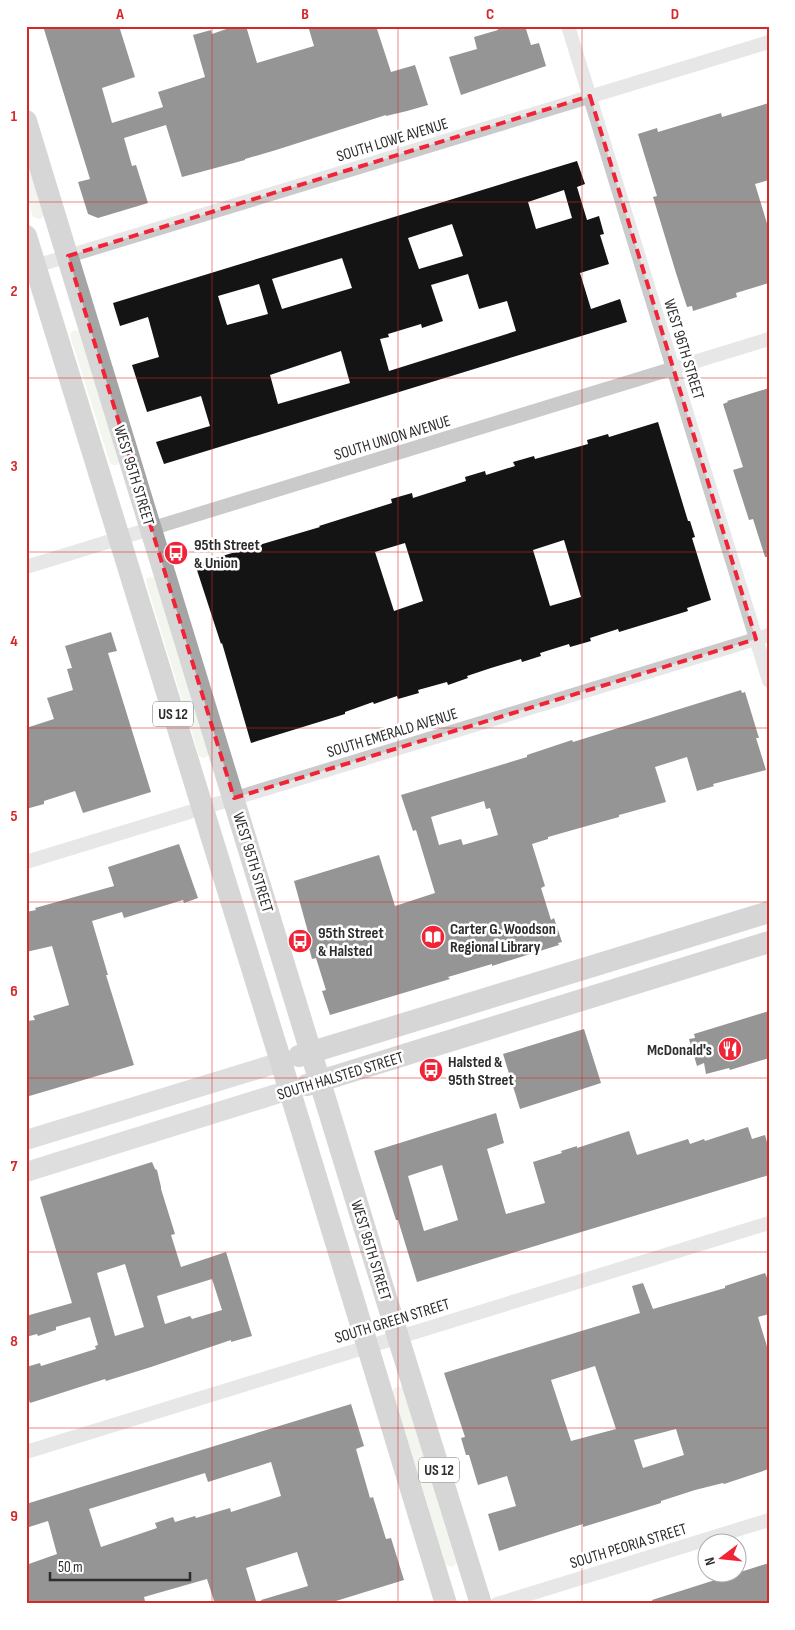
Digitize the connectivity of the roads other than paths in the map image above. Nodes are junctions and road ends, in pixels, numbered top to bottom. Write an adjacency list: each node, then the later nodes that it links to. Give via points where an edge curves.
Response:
1 (568, 26): 3 (street, WEST 96TH STREET)
2 (769, 42): 3 (street, SOUTH LOWE AVENUE)
3 (590, 96): 6 (street, SOUTH LOWE AVENUE); 9 (street, WEST 96TH STREET)
4 (26, 121): 6 (main road, WEST 95TH STREET / US 12)
5 (26, 236): 7 (main road, WEST 95TH STREET / US 12)
6 (68, 256): 7 (street, SOUTH LOWE AVENUE); 10 (main road, WEST 95TH STREET / US 12)
7 (31, 268): 11 (main road, WEST 95TH STREET / US 12)
8 (769, 339): 9 (street, SOUTH UNION AVENUE)
9 (673, 368): 10 (street, SOUTH UNION AVENUE); 13 (street, WEST 96TH STREET)
10 (151, 529): 11 (street, SOUTH UNION AVENUE); 15 (main road, WEST 95TH STREET / US 12)
11 (119, 539): 12 (street, SOUTH UNION AVENUE); 16 (main road, WEST 95TH STREET / US 12)
12 (26, 568)
13 (762, 637): 14 (street, WEST 96TH STREET); 15 (street, SOUTH EMERALD AVENUE)
14 (769, 681)
15 (234, 798): 16 (street, SOUTH EMERALD AVENUE); 20 (main road, WEST 95TH STREET / US 12)
16 (202, 808): 17 (street, SOUTH EMERALD AVENUE); 21 (main road, WEST 95TH STREET / US 12)
17 (26, 862)
18 (769, 912): 20 (main road, SOUTH HALSTED STREET)
19 (769, 942): 22 (main road, SOUTH HALSTED STREET)
20 (312, 1052): 21 (main road, SOUTH HALSTED STREET); 22 (main road, WEST 95TH STREET / US 12)
21 (281, 1062): 23 (main road, WEST 95TH STREET / US 12); 24 (main road, SOUTH HALSTED STREET)
22 (320, 1081): 23 (main road, SOUTH HALSTED STREET); 27 (main road, WEST 95TH STREET / US 12)
23 (289, 1090): 25 (main road, SOUTH HALSTED STREET); 28 (main road, WEST 95TH STREET / US 12)
24 (26, 1140)
25 (26, 1172)
26 (769, 1223): 27 (street, SOUTH GREEN STREET)
27 (398, 1337): 28 (street, SOUTH GREEN STREET); 32 (main road, WEST 95TH STREET / US 12)
28 (367, 1347): 29 (street, SOUTH GREEN STREET); 31 (main road, WEST 95TH STREET / US 12)
29 (26, 1452)
30 (769, 1520): 33 (street, SOUTH PEORIA STREET)
31 (446, 1604)
32 (481, 1604)
33 (497, 1604)

